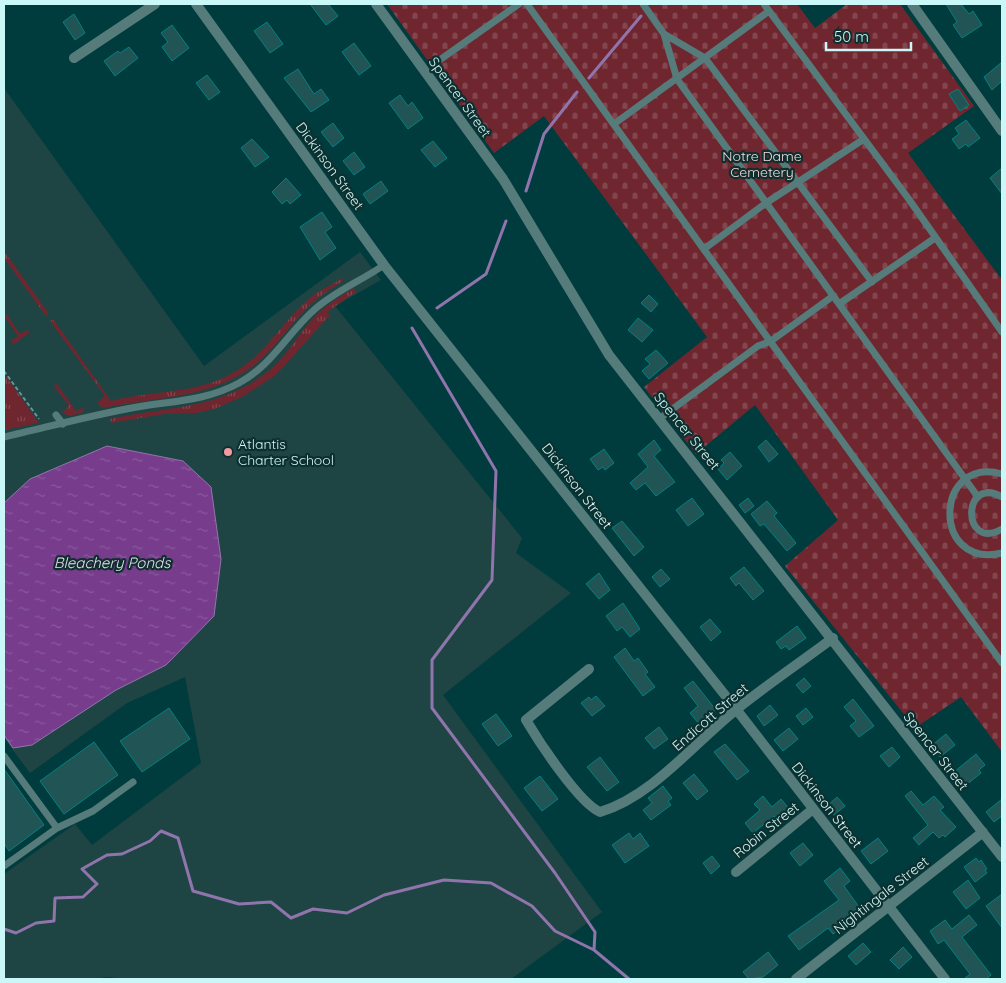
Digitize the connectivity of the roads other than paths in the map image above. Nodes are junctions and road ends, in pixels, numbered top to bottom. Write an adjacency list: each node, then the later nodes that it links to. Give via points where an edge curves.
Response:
1 (155, 4): 11 (street)
2 (196, 4): 22 (street, Dickinson Street)
3 (376, 4): 31 (street, Spencer Street, via 504,179 609,355)
4 (519, 4): 13 (lane)
5 (527, 4): 15 (lane)
6 (643, 4): 10 (lane)
7 (764, 4): 9 (lane)
8 (912, 4): 16 (street)
9 (769, 11): 12 (lane); 17 (lane)
10 (664, 34): 12 (lane); 14 (lane)
11 (74, 58)
12 (705, 58): 14 (lane); 18 (lane)
13 (434, 64)
14 (677, 79): 15 (lane); 19 (lane)
15 (614, 124): 21 (lane)
16 (1002, 131)
17 (864, 139): 18 (lane); 20 (lane)
18 (798, 182): 19 (lane); 23 (lane)
19 (766, 203): 21 (lane); 24 (lane)
20 (935, 238): 23 (lane); 26 (lane)
21 (704, 249): 27 (lane)
22 (384, 265): 30 (lane, via 316,308 268,362 238,384 204,398 135,407); 43 (street, Dickinson Street)
23 (872, 282): 25 (lane)
24 (834, 296): 25 (lane); 27 (lane)
25 (839, 304): 35 (lane)
26 (1002, 332)
27 (771, 341): 31 (lane, via 758,346); 41 (lane)
28 (92, 408): 30 (lane)
29 (56, 415): 32 (lane)
30 (98, 416): 32 (lane)
31 (659, 418): 40 (street, Spencer Street)
32 (63, 424): 33 (lane)
33 (4, 437)
34 (1002, 474): 35 (lane, via 985,472)
35 (966, 479): 36 (lane); 39 (lane, via 949,505 948,514 954,533 959,541 975,552 985,555)
36 (978, 497): 37 (lane, via 990,493); 38 (lane, via 970,515 976,527 989,533)
37 (1002, 498)
38 (1002, 529)
39 (1002, 553)
40 (832, 638): 43 (street, Endicott Street); 48 (street, Spencer Street)
41 (1002, 663)
42 (589, 668): 43 (street, Endicott Street, via 526,720 580,795 594,809 602,811 627,800 673,766)
43 (736, 709): 46 (street, Dickinson Street)
44 (4, 756): 47 (lane)
45 (133, 782): 47 (lane, via 93,811)
46 (813, 809): 51 (street, Robin Street); 52 (street, Dickinson Street)
47 (57, 828): 50 (lane)
48 (983, 832): 49 (street, Spencer Street); 52 (street, Nightingale Street)
49 (1002, 857)
50 (4, 866)
51 (736, 872)
52 (888, 907): 53 (street, Nightingale Street); 54 (street, Dickinson Street)
53 (796, 979)
54 (945, 979)

